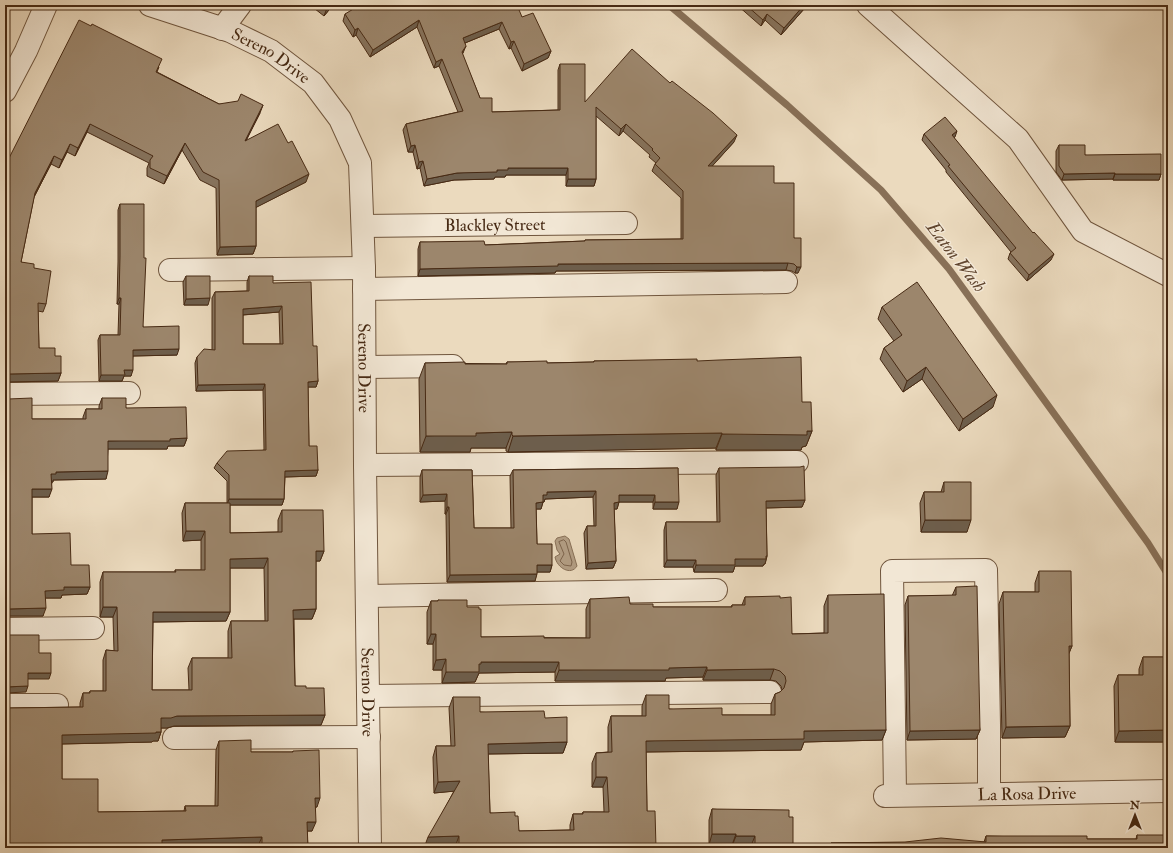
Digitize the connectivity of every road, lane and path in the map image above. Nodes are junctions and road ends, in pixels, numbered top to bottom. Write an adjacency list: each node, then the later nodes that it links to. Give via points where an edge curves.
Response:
1 (46, 5): 6 (street)
2 (150, 5): 5 (street, Sereno Drive)
3 (240, 5): 5 (street)
4 (868, 5): 10 (street, via 1018,139 1083,231)
5 (222, 29): 8 (street, Sereno Drive, via 271,51 313,84 340,119 360,163)
6 (5, 91)
7 (626, 223): 8 (street, Blackley Street)
8 (363, 226): 11 (street, Sereno Drive)
9 (170, 270): 11 (street)
10 (1168, 275)
11 (364, 279): 12 (street); 14 (street, Sereno Drive)
12 (786, 282)
13 (476, 366): 14 (street)
14 (365, 368): 18 (street, Sereno Drive)
15 (129, 393): 16 (street)
16 (5, 394)
17 (797, 462): 18 (street)
18 (365, 465): 20 (street, Sereno Drive)
19 (716, 590): 20 (street)
20 (368, 596): 24 (street, Sereno Drive)
21 (93, 628): 22 (street)
22 (5, 629)
23 (770, 692): 24 (street)
24 (368, 696): 27 (street, Sereno Drive)
25 (5, 705): 26 (street)
26 (57, 705)
27 (369, 737): 28 (street); 31 (street, Sereno Drive)
28 (174, 738)
29 (1168, 791): 30 (street, La Rosa Drive)
30 (988, 794): 30 (street, La Rosa Drive, via 890,795 892,571 986,570)
31 (370, 848)

